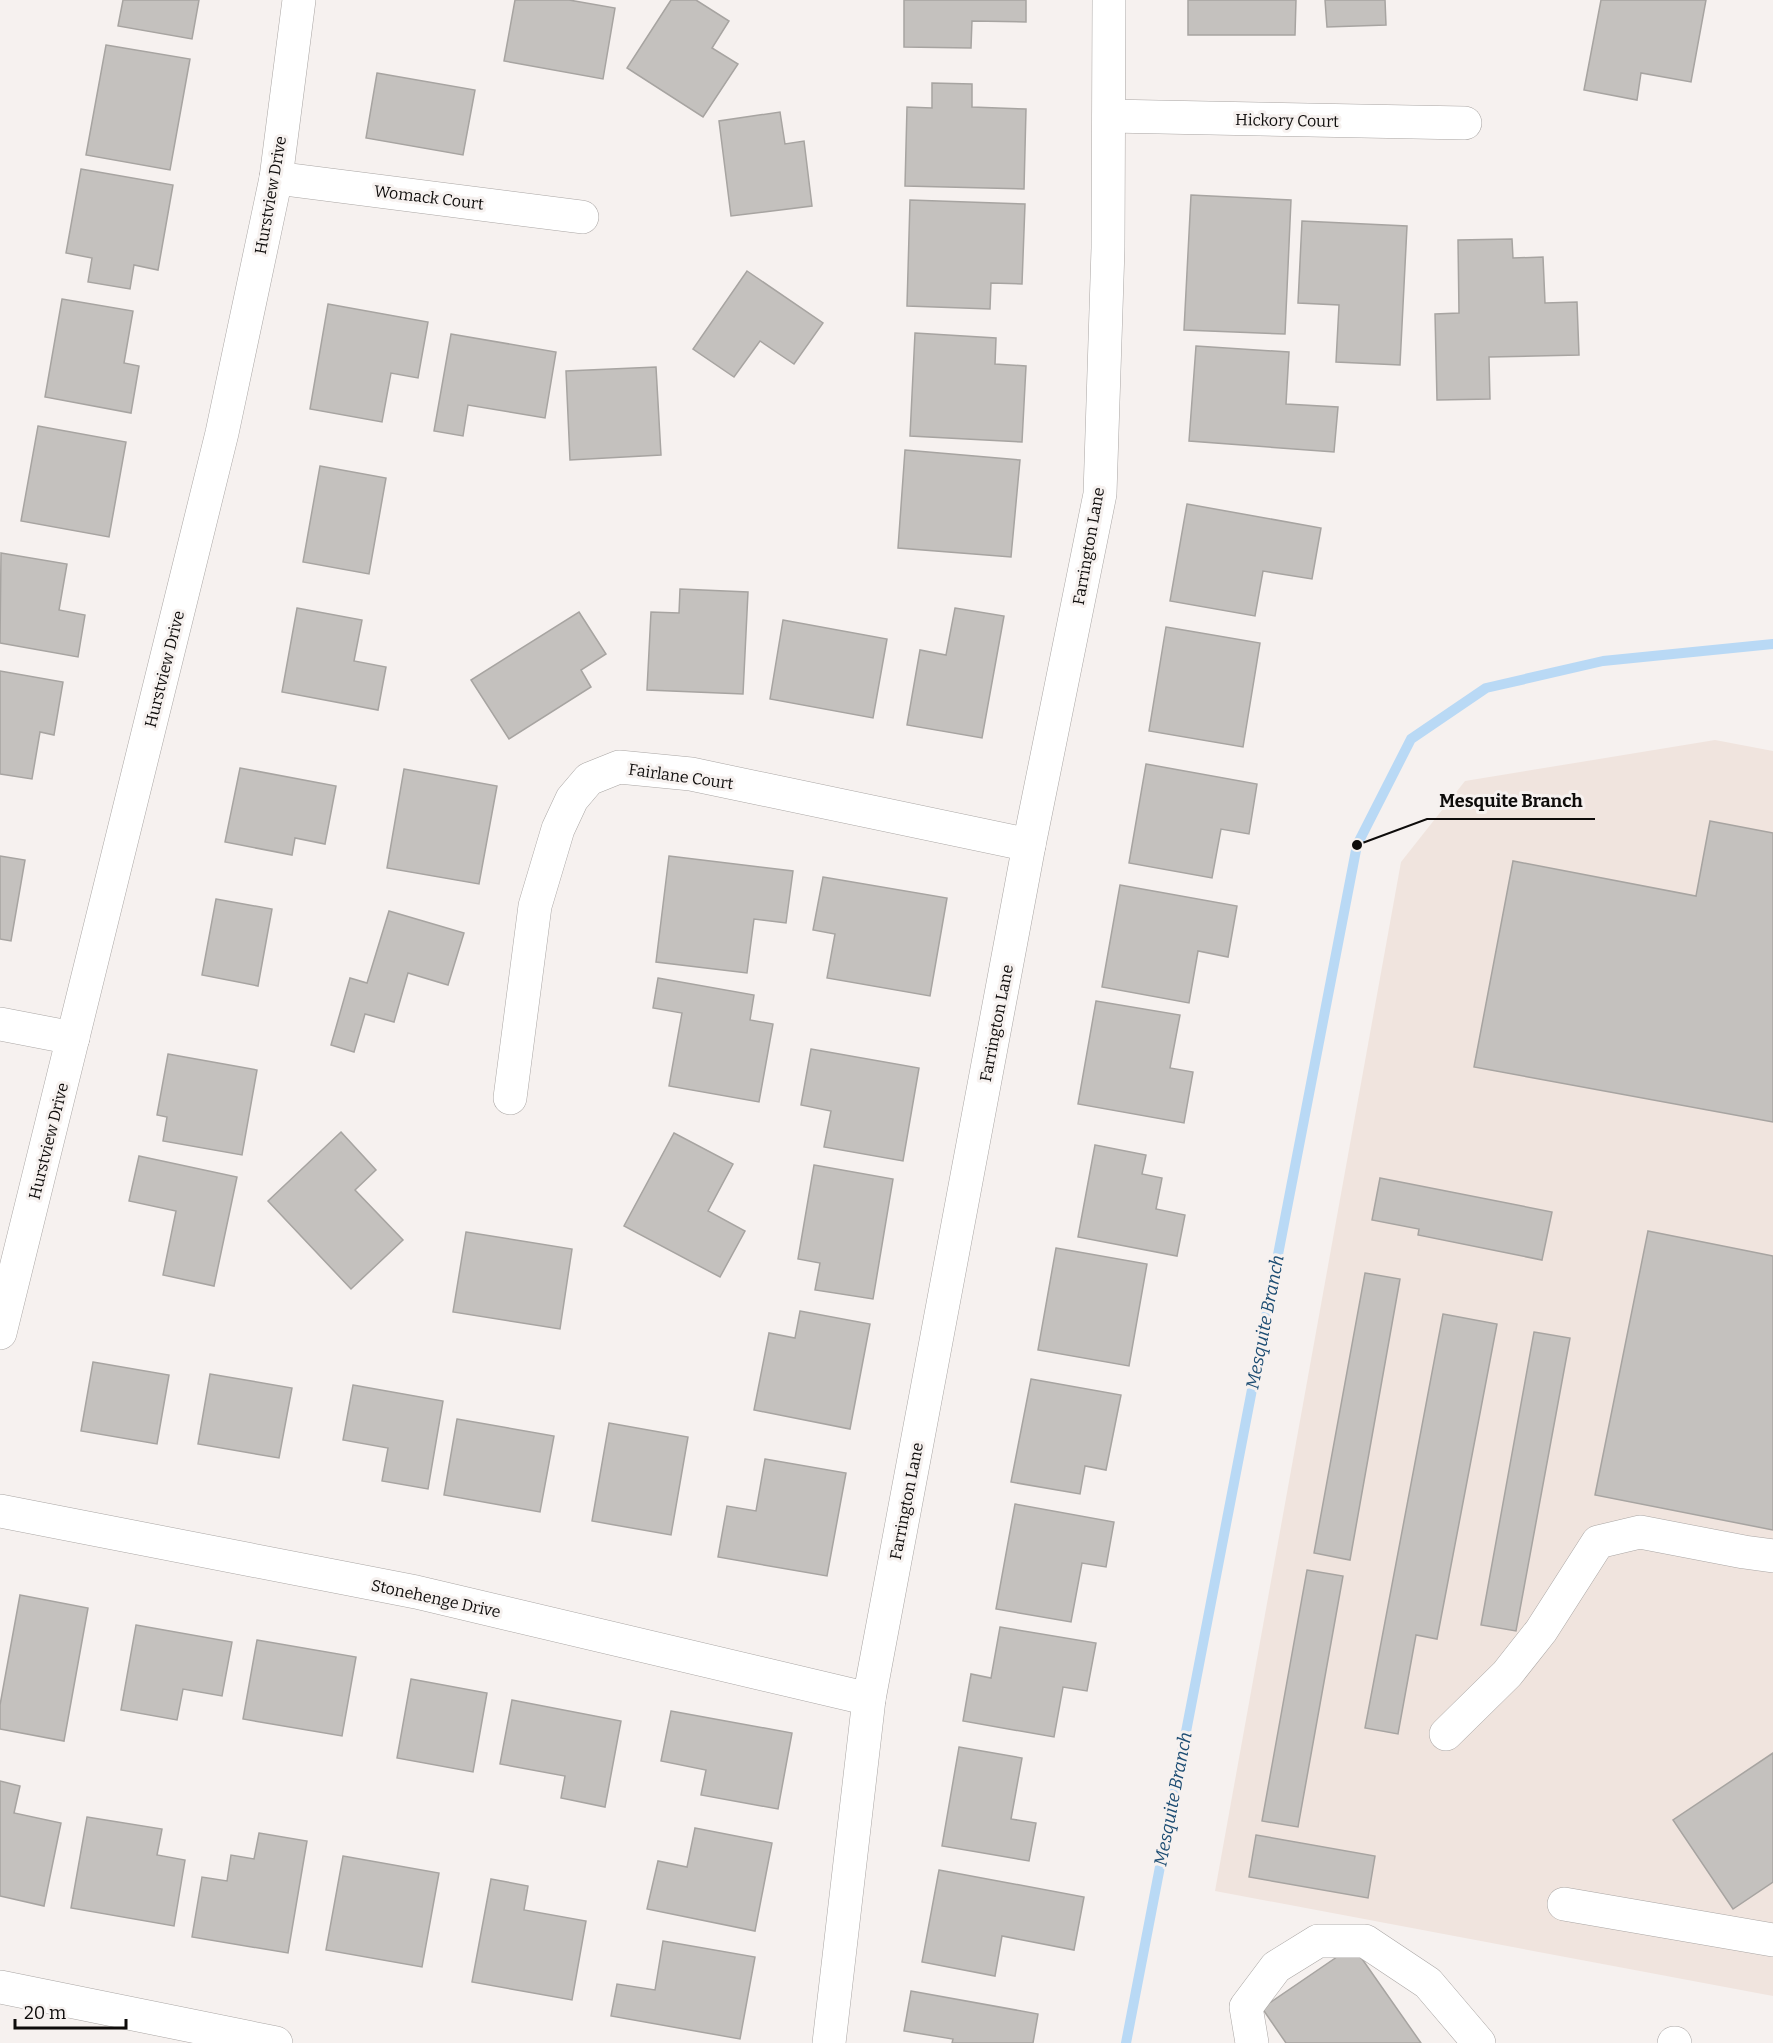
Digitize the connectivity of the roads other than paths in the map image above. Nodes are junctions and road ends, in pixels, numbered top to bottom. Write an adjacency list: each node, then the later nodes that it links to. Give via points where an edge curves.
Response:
1 (299, 0): 5 (street, Hurstview Drive)
2 (1109, 0): 3 (street, Farrington Lane)
3 (1109, 116): 4 (street, Hickory Court); 7 (street, Farrington Lane, via 1100,494)
4 (1465, 123)
5 (276, 178): 6 (street, Womack Court); 9 (street, Hurstview Drive, via 222,433)
6 (582, 217)
7 (1029, 845): 10 (street, Fairlane Court, via 691,774 619,767 589,779 572,799 558,829 535,906); 14 (street, Farrington Lane)
8 (0, 1024): 9 (street)
9 (73, 1038): 11 (street, Hurstview Drive)
10 (510, 1098)
11 (0, 1333)
12 (0, 1511): 14 (street, Stonehenge Drive, via 416,1592)
13 (1773, 1556): 15 (street, via 1640,1532 1598,1542 1508,1674)
14 (869, 1699): 20 (street, Farrington Lane)
15 (1446, 1734)
16 (1564, 1904): 17 (street)
17 (1773, 1940)
18 (0, 1987): 19 (street)
19 (276, 2043)
20 (829, 2043)
21 (1252, 2043): 22 (street, via 1246,2007 1276,1967 1318,1941 1365,1941 1428,1983)
22 (1479, 2043)

